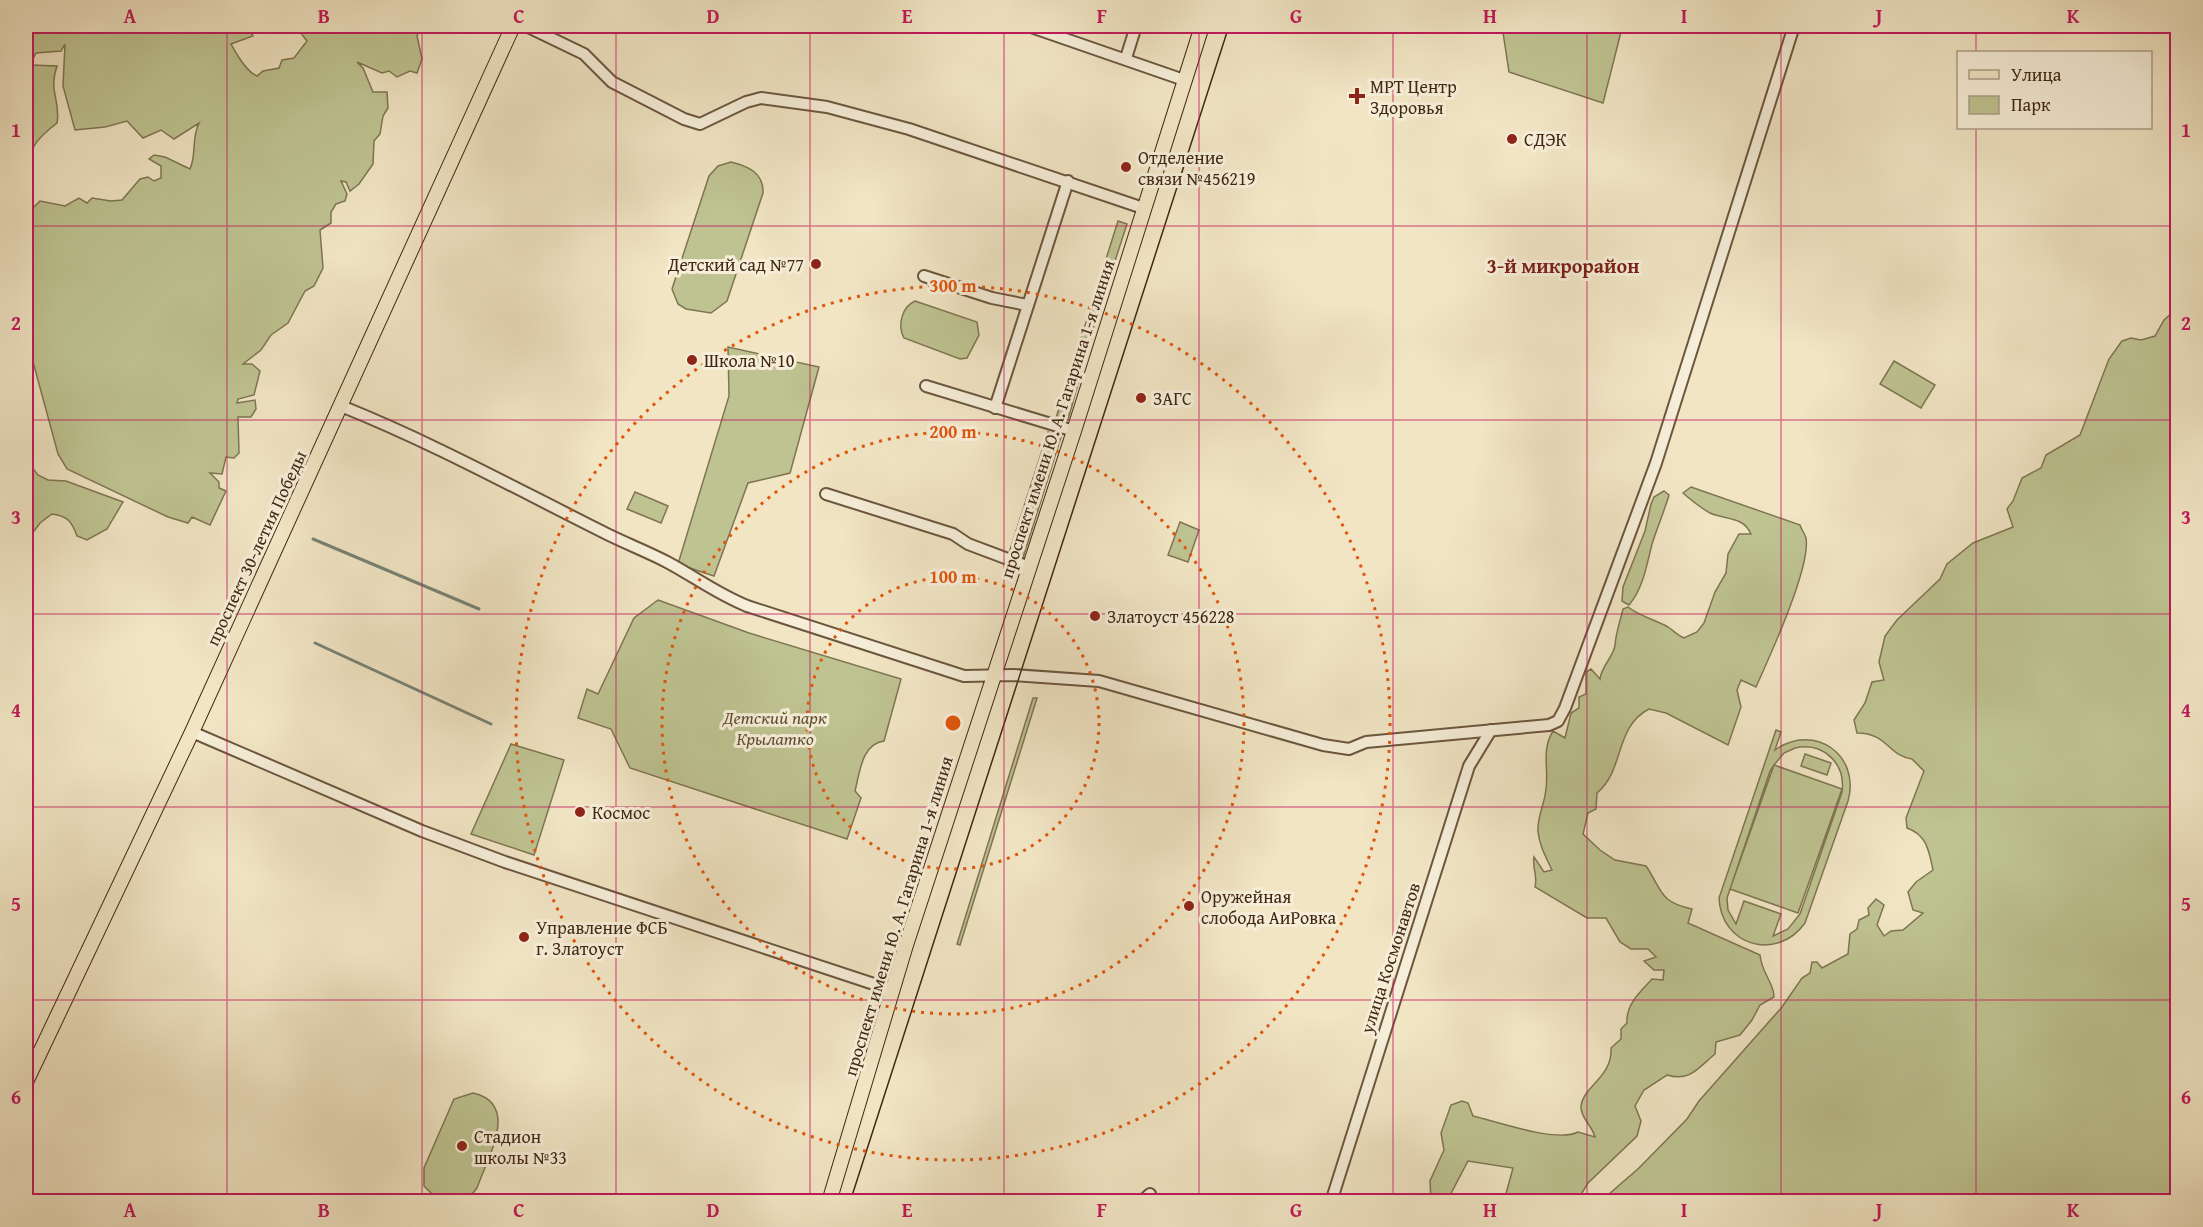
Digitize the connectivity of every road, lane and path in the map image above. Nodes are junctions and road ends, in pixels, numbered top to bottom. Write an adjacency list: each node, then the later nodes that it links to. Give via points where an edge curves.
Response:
1 (513, 26): 14 (main road, проспект 30-летия Победы)
2 (526, 26): 9 (street, via 584,54 612,82 692,122 700,124 746,102 775,98 832,108 909,129)
3 (1028, 26): 7 (street)
4 (1136, 26): 7 (street)
5 (1202, 26): 8 (main road, проспект имени Ю. А. Гагарина 1-я линия)
6 (1794, 26): 22 (street, via 1656,463 1565,708 1558,721 1549,725)
7 (1126, 58): 8 (street)
8 (1184, 80): 10 (main road, проспект имени Ю. А. Гагарина 1-я линия)
9 (1068, 181): 10 (street); 12 (street)
10 (1143, 208): 16 (main road, проспект имени Ю. А. Гагарина 1-я линия)
11 (924, 276): 12 (street)
12 (1027, 305): 15 (street)
13 (926, 386): 15 (street)
14 (341, 406): 19 (street, via 402,430 490,473 747,606 964,676); 23 (main road, проспект 30-летия Победы)
15 (995, 408): 16 (street)
16 (1074, 431): 18 (main road, проспект имени Ю. А. Гагарина 1-я линия)
17 (826, 494): 18 (street, via 954,534 968,544)
18 (1029, 567): 19 (main road, проспект имени Ю. А. Гагарина 1-я линия)
19 (993, 676): 20 (street); 24 (main road, проспект имени Ю. А. Гагарина 1-я линия)
20 (1033, 677): 21 (street); 22 (street, via 1099,681 1338,748)
21 (1033, 689)
22 (1491, 730): 27 (street, улица Космонавтов, via 1469,766)
23 (192, 732): 24 (street, via 422,831 505,862); 25 (main road, проспект 30-летия Победы)
24 (892, 990): 26 (main road, проспект имени Ю. А. Гагарина 1-я линия)
25 (26, 1082)
26 (829, 1202)
27 (1331, 1202)

